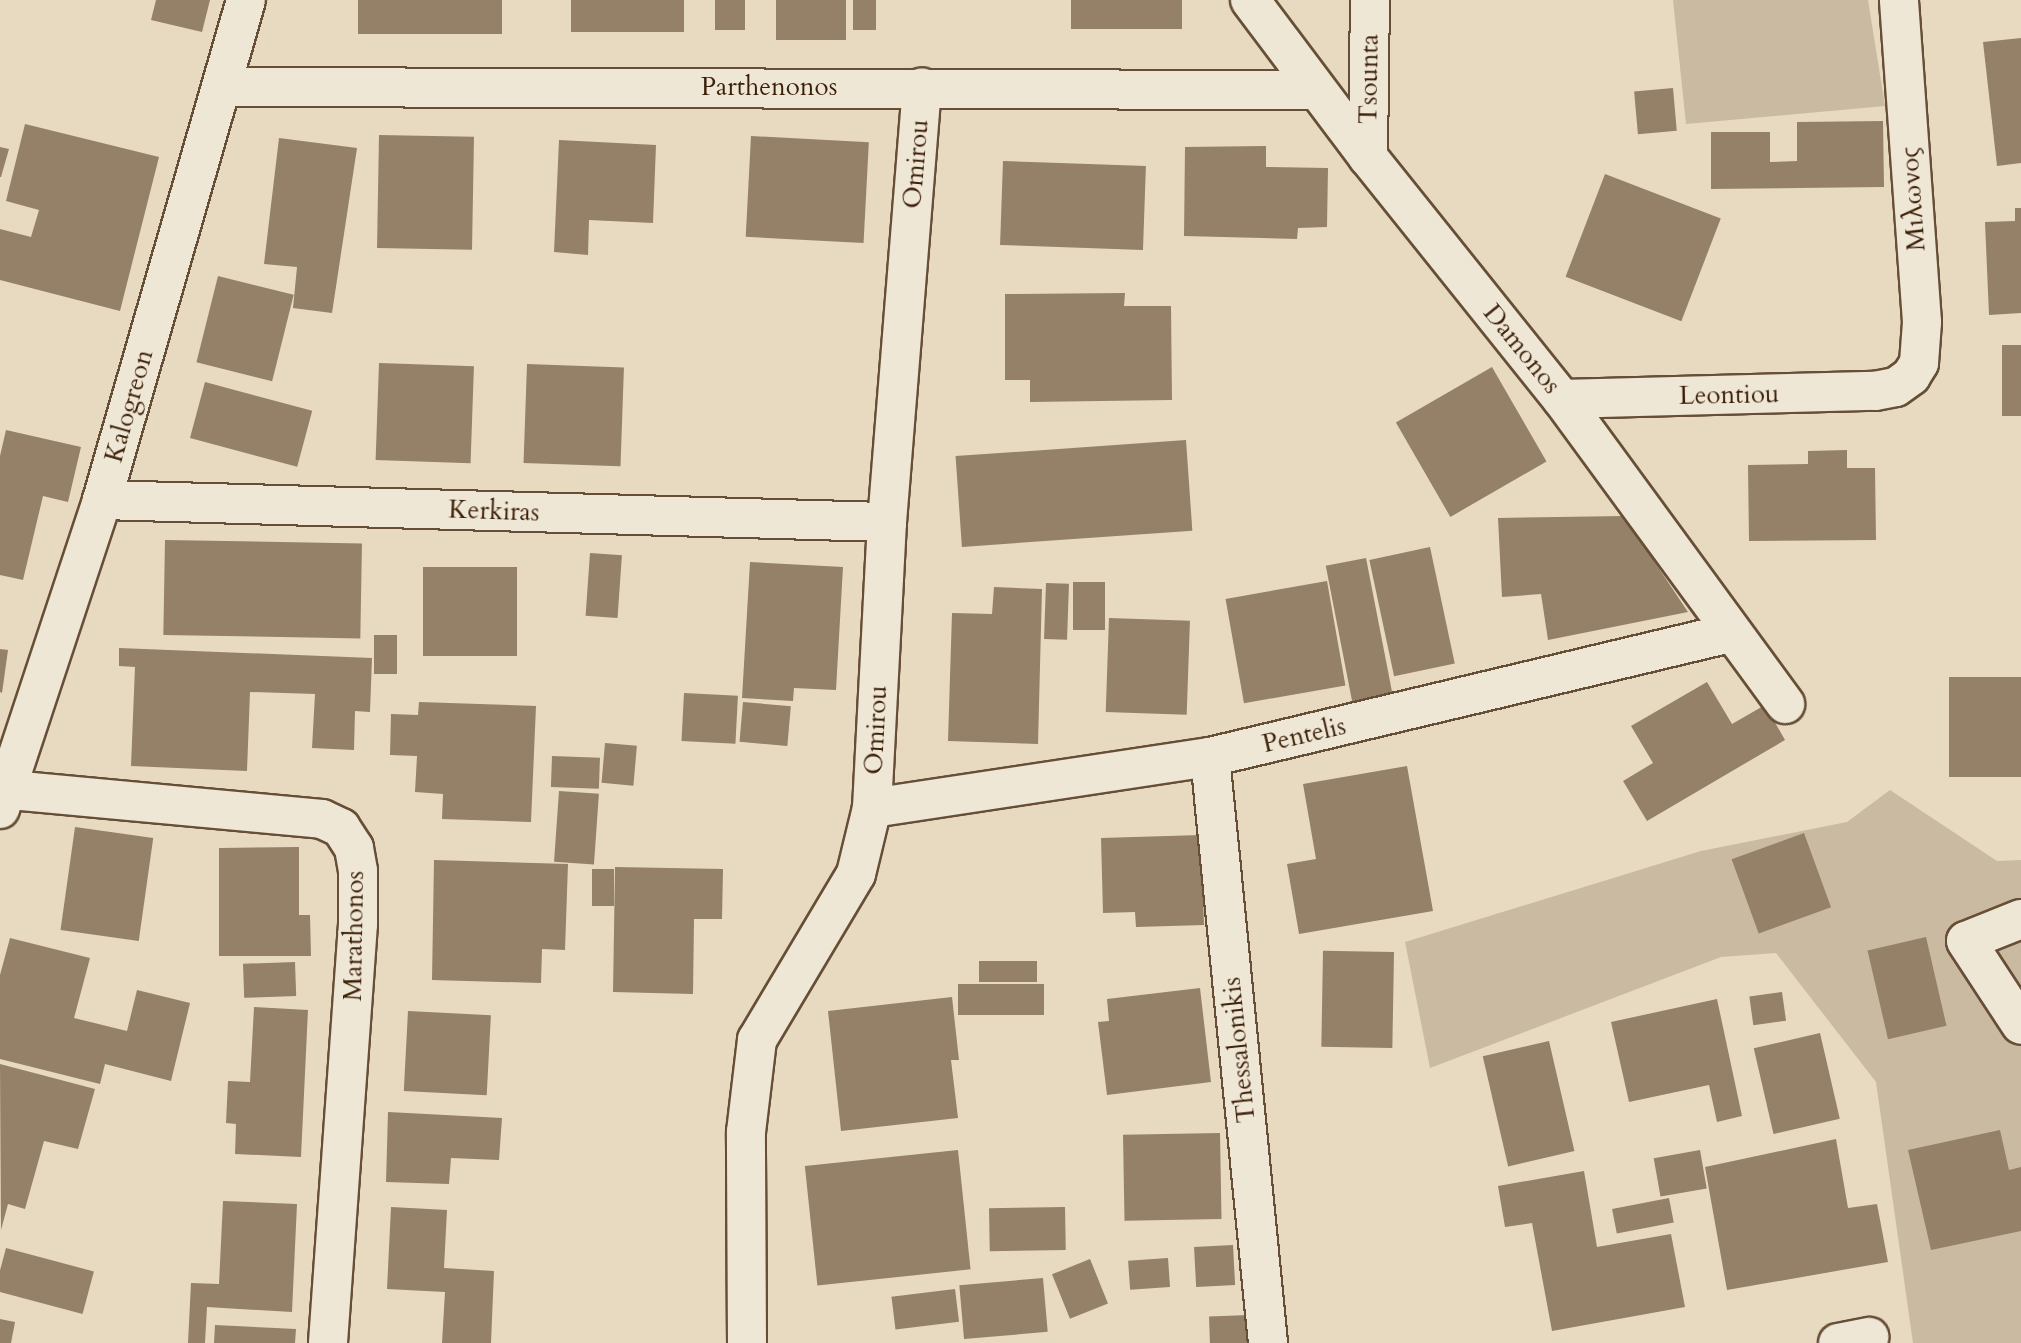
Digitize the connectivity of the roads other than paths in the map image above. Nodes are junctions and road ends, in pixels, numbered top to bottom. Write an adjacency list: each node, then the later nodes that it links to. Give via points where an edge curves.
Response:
1 (246, 0): 5 (street, Kalogreon)
2 (1250, 0): 7 (street, Damonos)
3 (1370, 0): 8 (street, Tsounta)
4 (1899, 0): 9 (street, Μιλωνος, via 1923,344 1911,376)
5 (222, 88): 6 (street, Parthenonos); 11 (street, Kalogreon)
6 (922, 88): 7 (street, Parthenonos); 12 (street, Omirou)
7 (1316, 90): 8 (street, Damonos)
8 (1368, 157): 10 (street, Damonos)
9 (1896, 387): 10 (street, Leontiou)
10 (1562, 399): 13 (street, Damonos)
11 (102, 500): 12 (street, Kerkiras); 16 (street, Kalogreon)
12 (887, 522): 17 (street, Omirou)
13 (1730, 633): 14 (street, Damonos); 15 (street, Pentelis)
14 (1785, 705)
15 (1210, 757): 17 (street, Pentelis); 22 (street, Thessalonikis)
16 (2, 796): 20 (street, Marathonos, via 322,819 341,828 354,848 359,871 358,924)
17 (872, 808): 21 (street, Omirou, via 856,874 757,1040 746,1132)
18 (2021, 919): 19 (street, via 1966,941)
19 (2021, 1024)
20 (328, 1343)
21 (747, 1343)
22 (1268, 1343)

